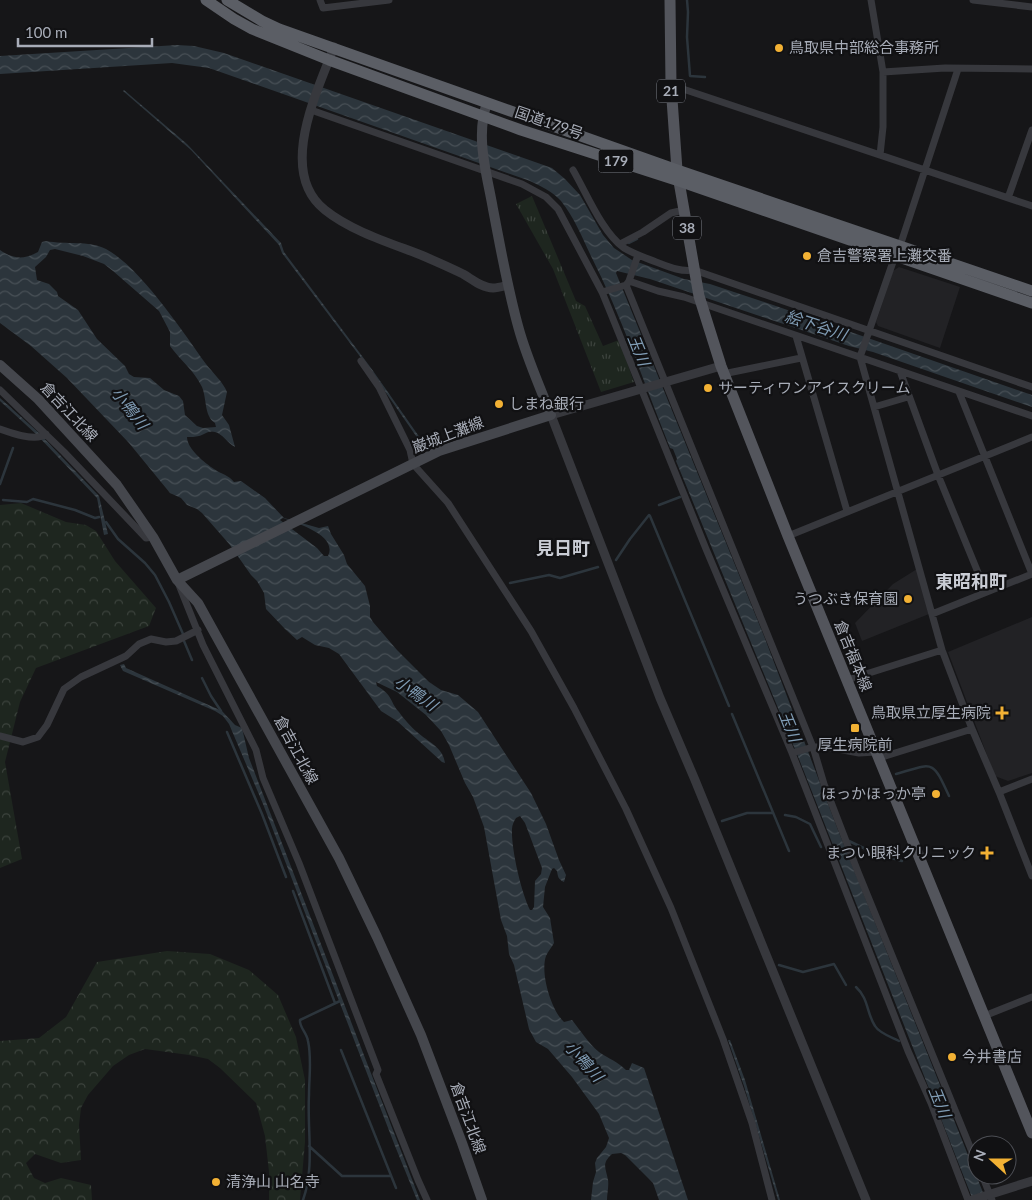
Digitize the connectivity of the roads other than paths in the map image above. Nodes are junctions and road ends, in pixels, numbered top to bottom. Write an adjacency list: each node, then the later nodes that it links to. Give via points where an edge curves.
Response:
1 (207, 0): 10 (highway, 国道179号 / 179, via 252,29)
2 (227, 0): 9 (highway, 国道179号 / 179, via 278,29)
3 (320, 0): 4 (street, via 323,8)
4 (389, 0)
5 (670, 0): 14 (main road, 21)
6 (871, 0): 13 (street)
7 (973, 0): 8 (street)
8 (1032, 7)
9 (334, 47): 10 (street); 15 (highway, 国道179号 / 179)
10 (329, 60): 16 (street); 17 (highway, 国道179号 / 179)
11 (958, 69): 12 (street); 13 (street); 22 (street)
12 (1032, 69)
13 (883, 72): 19 (street)
14 (670, 84): 19 (street); 23 (main road, 21)
15 (487, 103): 17 (main road); 23 (highway, 国道179号 / 179)
16 (311, 109): 20 (street); 32 (street, via 302,149 302,176 308,190 324,210 355,228 438,262 480,285 493,288)
17 (483, 115): 20 (main road, via 481,132); 23 (highway, 国道179号 / 179, via 521,130)
18 (1032, 130): 24 (street)
19 (880, 155): 22 (street)
20 (485, 170): 32 (main road); 33 (street, via 533,189 558,209)
21 (573, 170): 27 (street, via 603,225)
22 (925, 170): 24 (street); 28 (street)
23 (678, 176): 26 (main road, 倉吉福本線 / 38); 28 (highway, 国道179号 / 179)
24 (1008, 198): 25 (street)
25 (1032, 206)
26 (684, 210): 27 (street, via 671,213); 30 (main road, 倉吉福本線 / 38)
27 (620, 244): 29 (street)
28 (897, 251): 34 (highway, 国道179号 / 179); 36 (highway, 国道179号 / 179); 37 (street)
29 (638, 255): 30 (street); 31 (street)
30 (694, 273): 35 (main road, 倉吉福本線 / 38); 37 (street)
31 (628, 283): 33 (street); 35 (street); 45 (street)
32 (508, 285): 52 (main road, via 520,334)
33 (602, 292): 47 (street)
34 (1032, 292)
35 (700, 300): 38 (street); 43 (main road, 倉吉福本線 / 38)
36 (1032, 303)
37 (868, 333): 39 (street); 46 (street)
38 (796, 336): 39 (street); 40 (street)
39 (861, 354): 44 (street); 51 (street)
40 (801, 358): 43 (street); 61 (street)
41 (361, 361): 58 (street, via 379,387 410,450)
42 (0, 365): 63 (main road, 倉吉江北線, via 38,399 117,486)
43 (722, 370): 45 (street); 62 (main road, 倉吉福本線 / 38)
44 (900, 371): 49 (street); 50 (street)
45 (663, 382): 47 (street); 73 (street)
46 (1032, 386)
47 (643, 388): 52 (street); 74 (street, via 706,549)
48 (0, 390): 55 (street)
49 (960, 392): 53 (street); 57 (street)
50 (908, 397): 51 (street); 59 (street)
51 (874, 407): 60 (street)
52 (551, 415): 58 (main road, 巌城上灘線, via 440,451); 91 (street, via 660,698)
53 (1032, 416)
54 (0, 429): 55 (street, via 19,436 42,437)
55 (46, 434): 63 (street, via 146,538)
56 (1032, 436): 57 (street)
57 (985, 455): 59 (street); 64 (street)
58 (410, 465): 65 (main road, 巌城上灘線); 90 (street, via 448,503 530,632 626,809 671,908 722,1039 752,1123)
59 (938, 475): 60 (street); 66 (street)
60 (898, 492): 61 (street); 67 (street)
61 (847, 511): 62 (street)
62 (788, 536): 70 (main road, 倉吉福本線 / 38)
63 (153, 538): 65 (main road, 倉吉江北線)
64 (1032, 574): 66 (street)
65 (177, 580): 68 (street); 89 (main road, 倉吉江北線, via 198,603 343,867 421,1036)
66 (986, 592): 67 (street)
67 (932, 614): 69 (street)
68 (198, 630): 72 (street, via 176,641 151,639 139,644 126,656 81,677 64,689 38,737 24,742); 88 (street, via 256,750 263,778 299,863 378,1070 376,1074)
69 (942, 650): 70 (street); 71 (street)
70 (847, 680): 75 (main road, 倉吉福本線 / 38)
71 (972, 728): 75 (street); 77 (street)
72 (0, 736)
73 (813, 747): 74 (street); 75 (street); 84 (street, via 858,872)
74 (792, 753): 92 (street)
75 (877, 755): 82 (main road, 倉吉福本線 / 38)
76 (1032, 779): 77 (street)
77 (999, 792): 78 (street)
78 (1022, 852): 79 (street); 80 (street)
79 (1032, 854)
80 (1032, 876)
81 (1032, 997): 82 (street)
82 (984, 1016): 83 (main road, 倉吉福本線 / 38)
83 (1032, 1132)
84 (967, 1139)
85 (1032, 1182): 87 (street)
86 (986, 1185): 87 (street)
87 (991, 1198): 93 (street)
88 (427, 1200)
89 (482, 1200)
90 (772, 1200)
91 (866, 1200)
92 (968, 1200)
93 (972, 1200)

